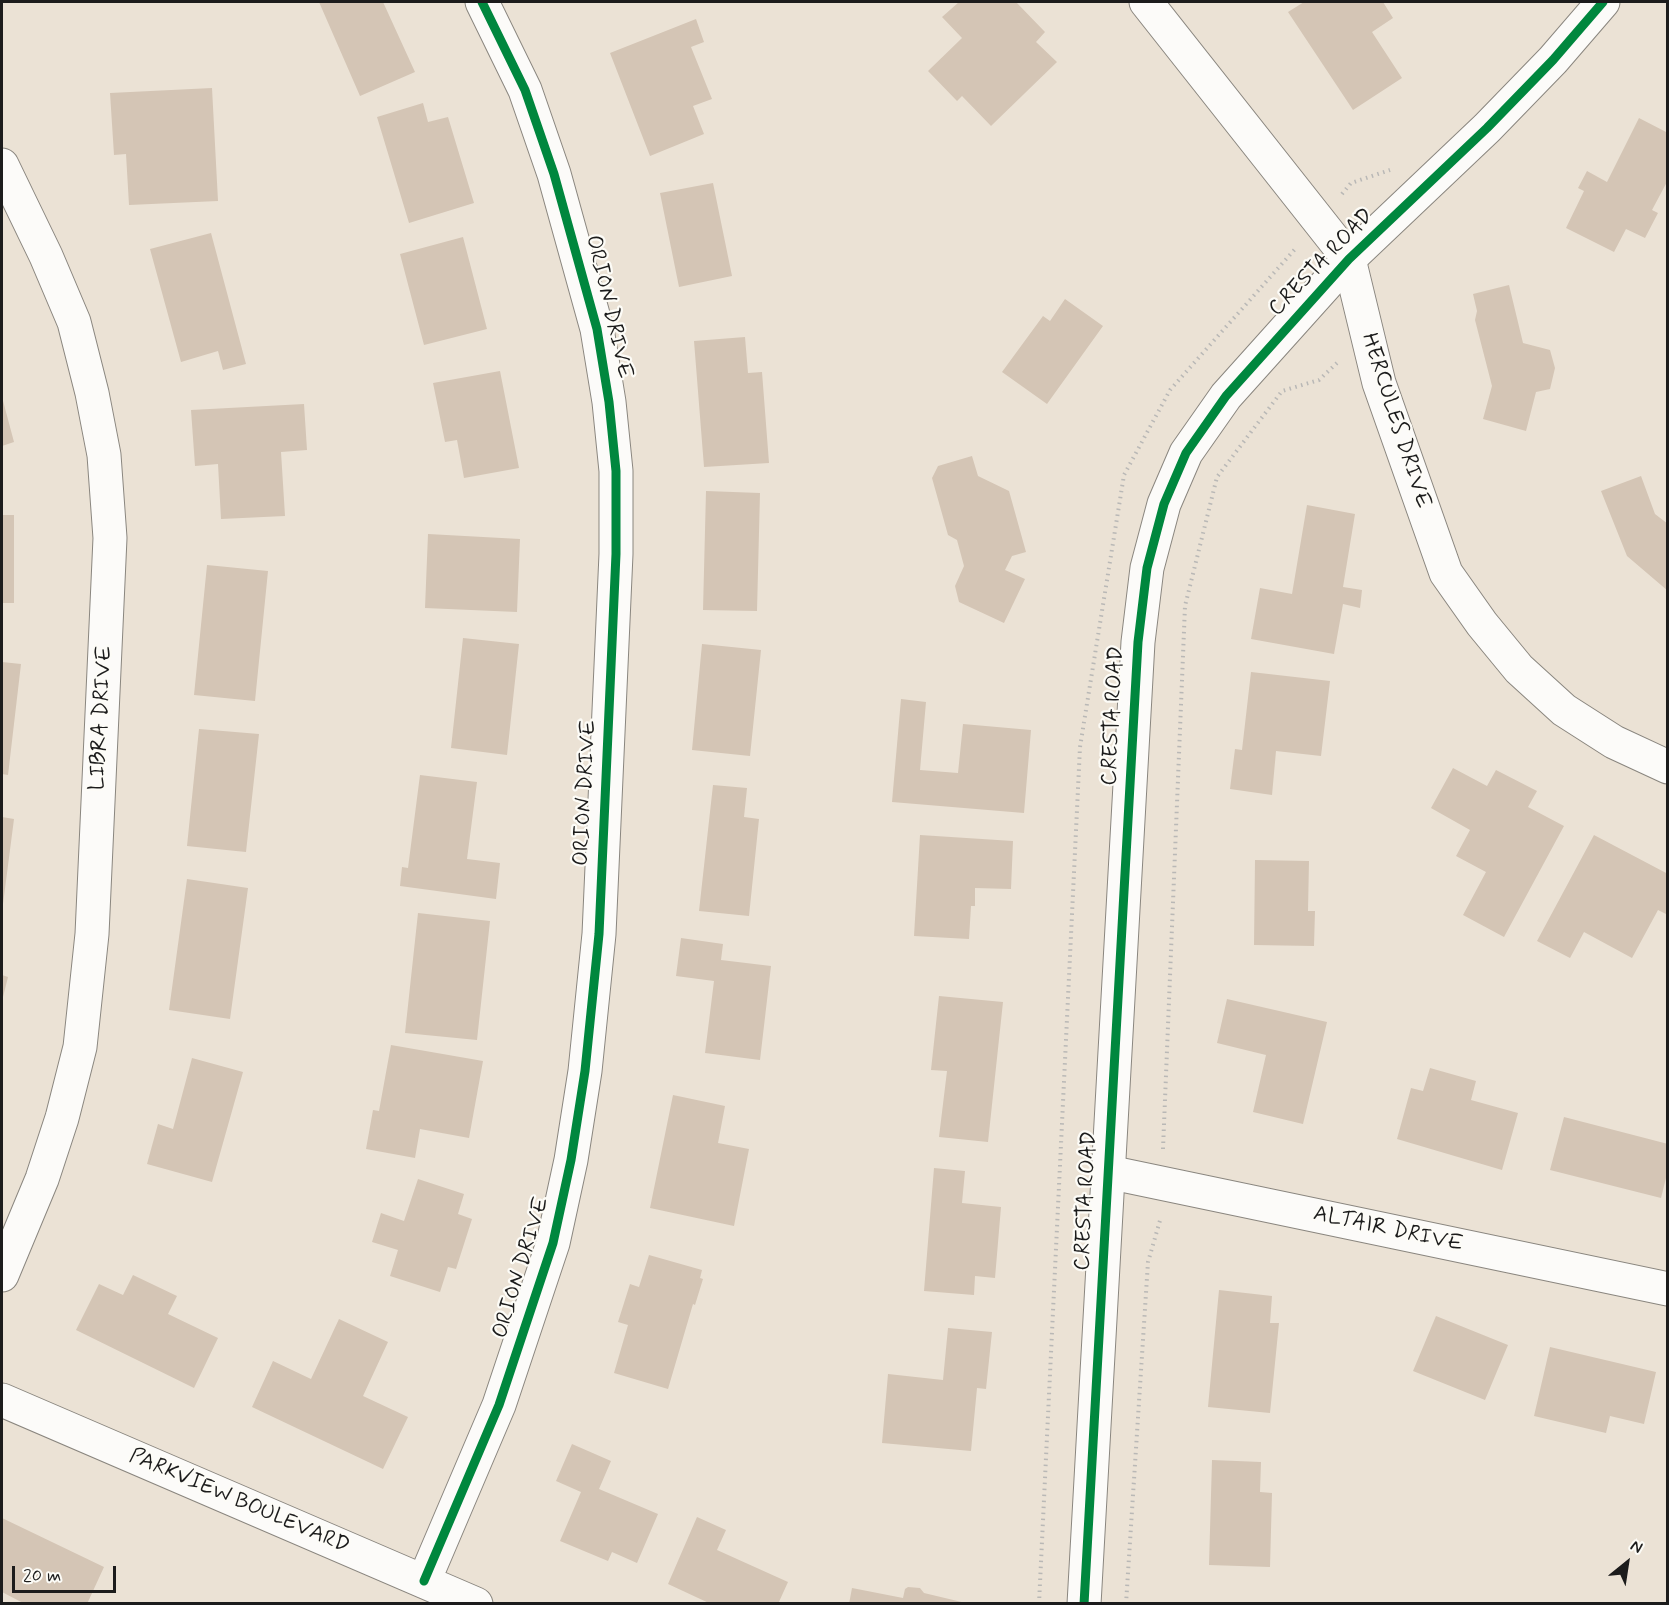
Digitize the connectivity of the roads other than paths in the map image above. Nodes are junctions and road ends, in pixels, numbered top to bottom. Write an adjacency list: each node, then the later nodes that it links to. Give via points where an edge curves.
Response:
1 (482, 2): 11 (street, ORION DRIVE, via 525,90 576,248 597,329 616,471 616,554 599,934 572,1160 553,1243 502,1395)
2 (1146, 2): 5 (street, HERCULES DRIVE)
3 (1603, 2): 5 (street, CRESTA ROAD, via 1487,128)
4 (2, 165): 8 (street, LIBRA DRIVE, via 74,322 104,455 110,538 92,934 80,1047 42,1179)
5 (1349, 259): 6 (street, HERCULES DRIVE, via 1379,383 1446,573 1519,669 1564,710 1614,741); 7 (street, CRESTA ROAD, via 1226,396 1186,453 1164,504 1147,568 1137,642)
6 (1668, 767)
7 (1108, 1172): 9 (street, ALTAIR DRIVE); 13 (street, CRESTA ROAD)
8 (2, 1275)
9 (1668, 1288)
10 (2, 1400): 11 (street, PARKVIEW BOULEVARD)
11 (424, 1581): 12 (street, PARKVIEW BOULEVARD)
12 (476, 1604)
13 (1084, 1604)

